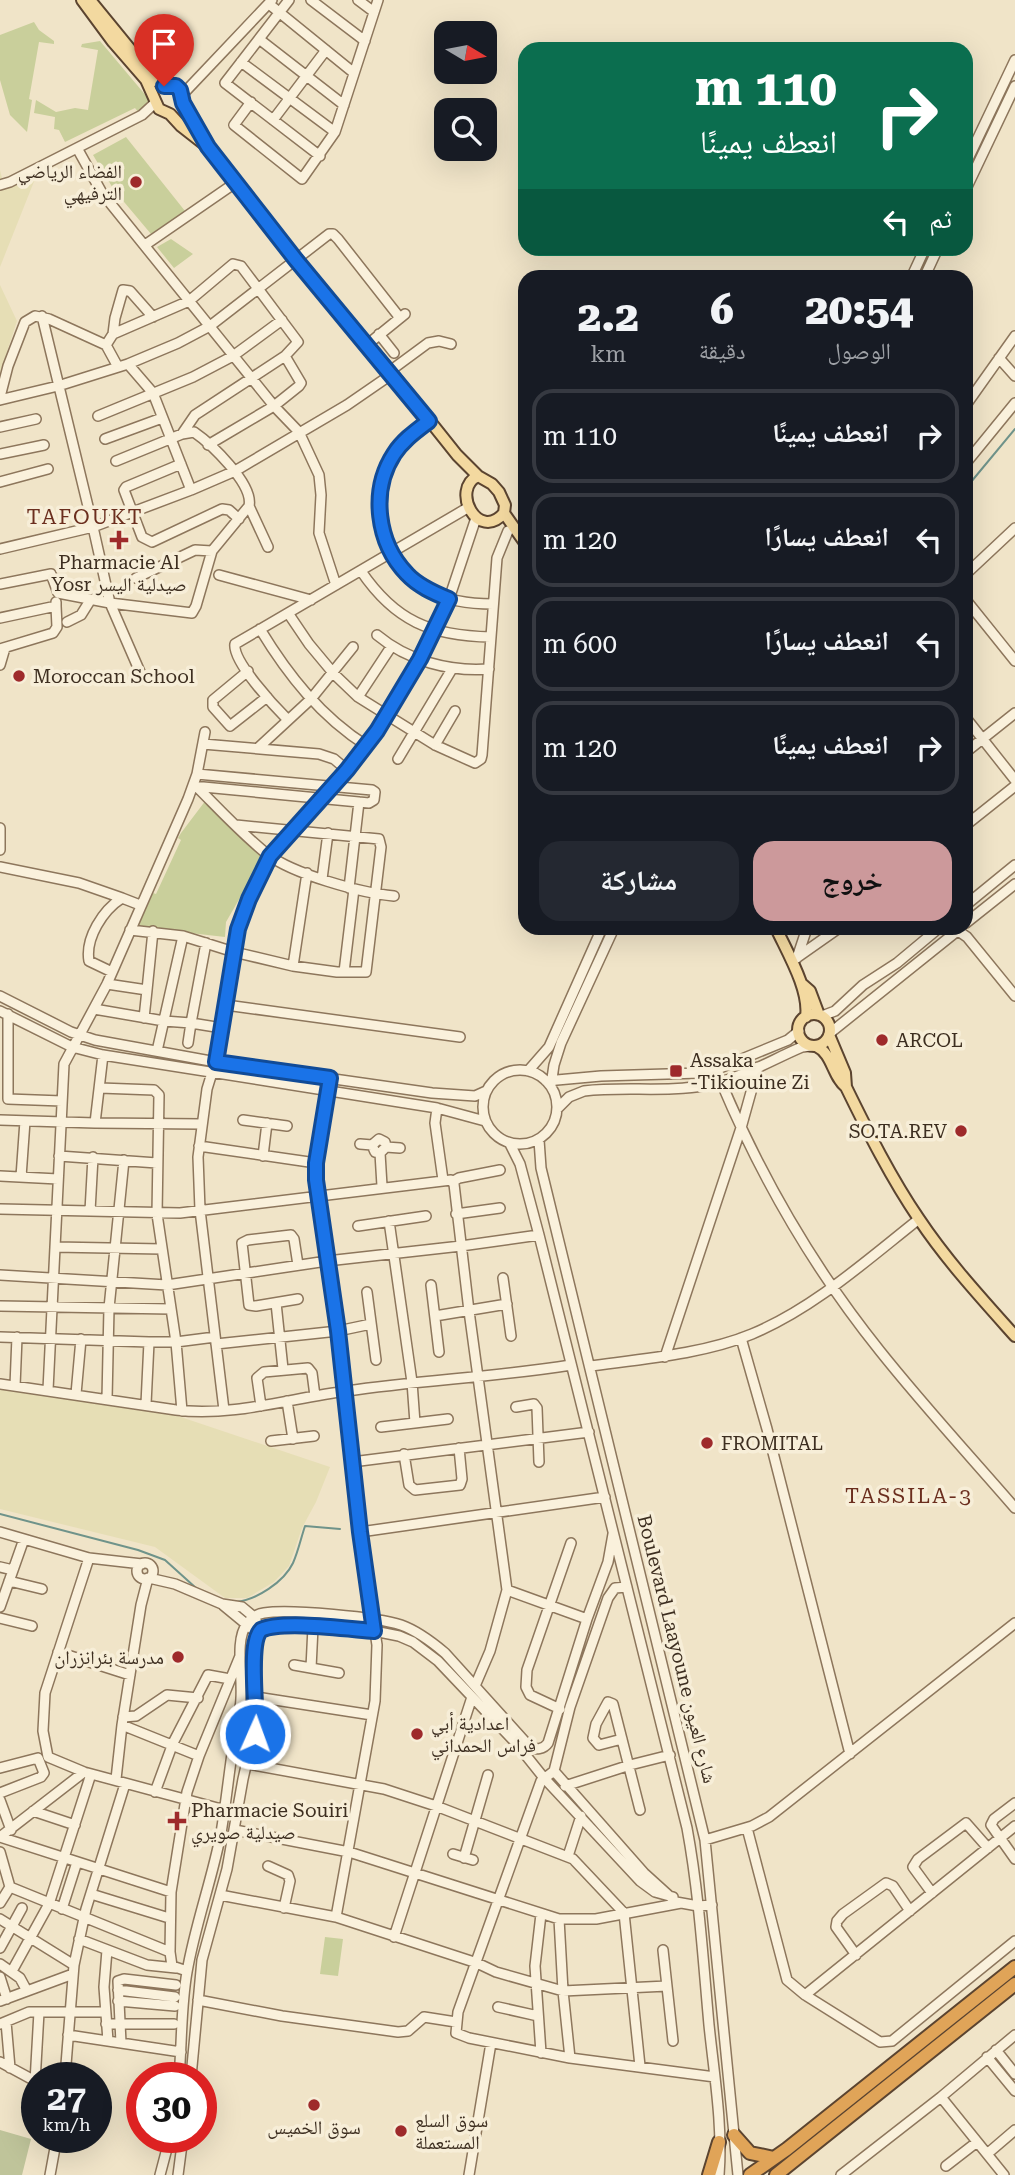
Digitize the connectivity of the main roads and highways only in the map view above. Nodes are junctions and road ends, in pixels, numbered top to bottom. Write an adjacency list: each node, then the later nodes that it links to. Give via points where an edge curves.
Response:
1 (82, 0): 4 (main road, via 146,80)
2 (90, 0): 3 (main road, via 156,81)
3 (178, 92): 4 (main road, via 160,89); 4 (main road, via 179,111); 5 (main road)
4 (161, 107): 5 (main road)
5 (208, 147): 6 (main road)
6 (457, 455): 7 (main road); 8 (main road)
7 (478, 476): 8 (main road); 9 (main road, via 499,492)
8 (466, 488): 10 (main road, via 476,518)
9 (504, 513): 10 (main road); 11 (main road)
10 (494, 522): 12 (main road)
11 (518, 534)
12 (518, 538)
13 (781, 935): 14 (main road, via 797,958)
14 (802, 984): 15 (main road); 16 (main road)
15 (821, 1016): 16 (main road); 17 (main road, via 830,1024)
16 (806, 1017): 18 (main road, via 799,1031 802,1041)
17 (830, 1034): 18 (main road, via 825,1042); 19 (main road, via 844,1068)
18 (813, 1046): 19 (main road, via 826,1052)
19 (846, 1087): 20 (main road, via 919,1219)
20 (1015, 1336)
21 (1015, 1967): 25 (highway)
22 (1015, 1984): 26 (highway)
23 (734, 2135): 25 (highway, via 750,2153)
24 (719, 2142): 27 (highway)
25 (774, 2158): 28 (highway)
26 (795, 2159): 29 (highway); 30 (highway)
27 (709, 2175)
28 (750, 2175)
29 (776, 2175)
30 (782, 2175)

